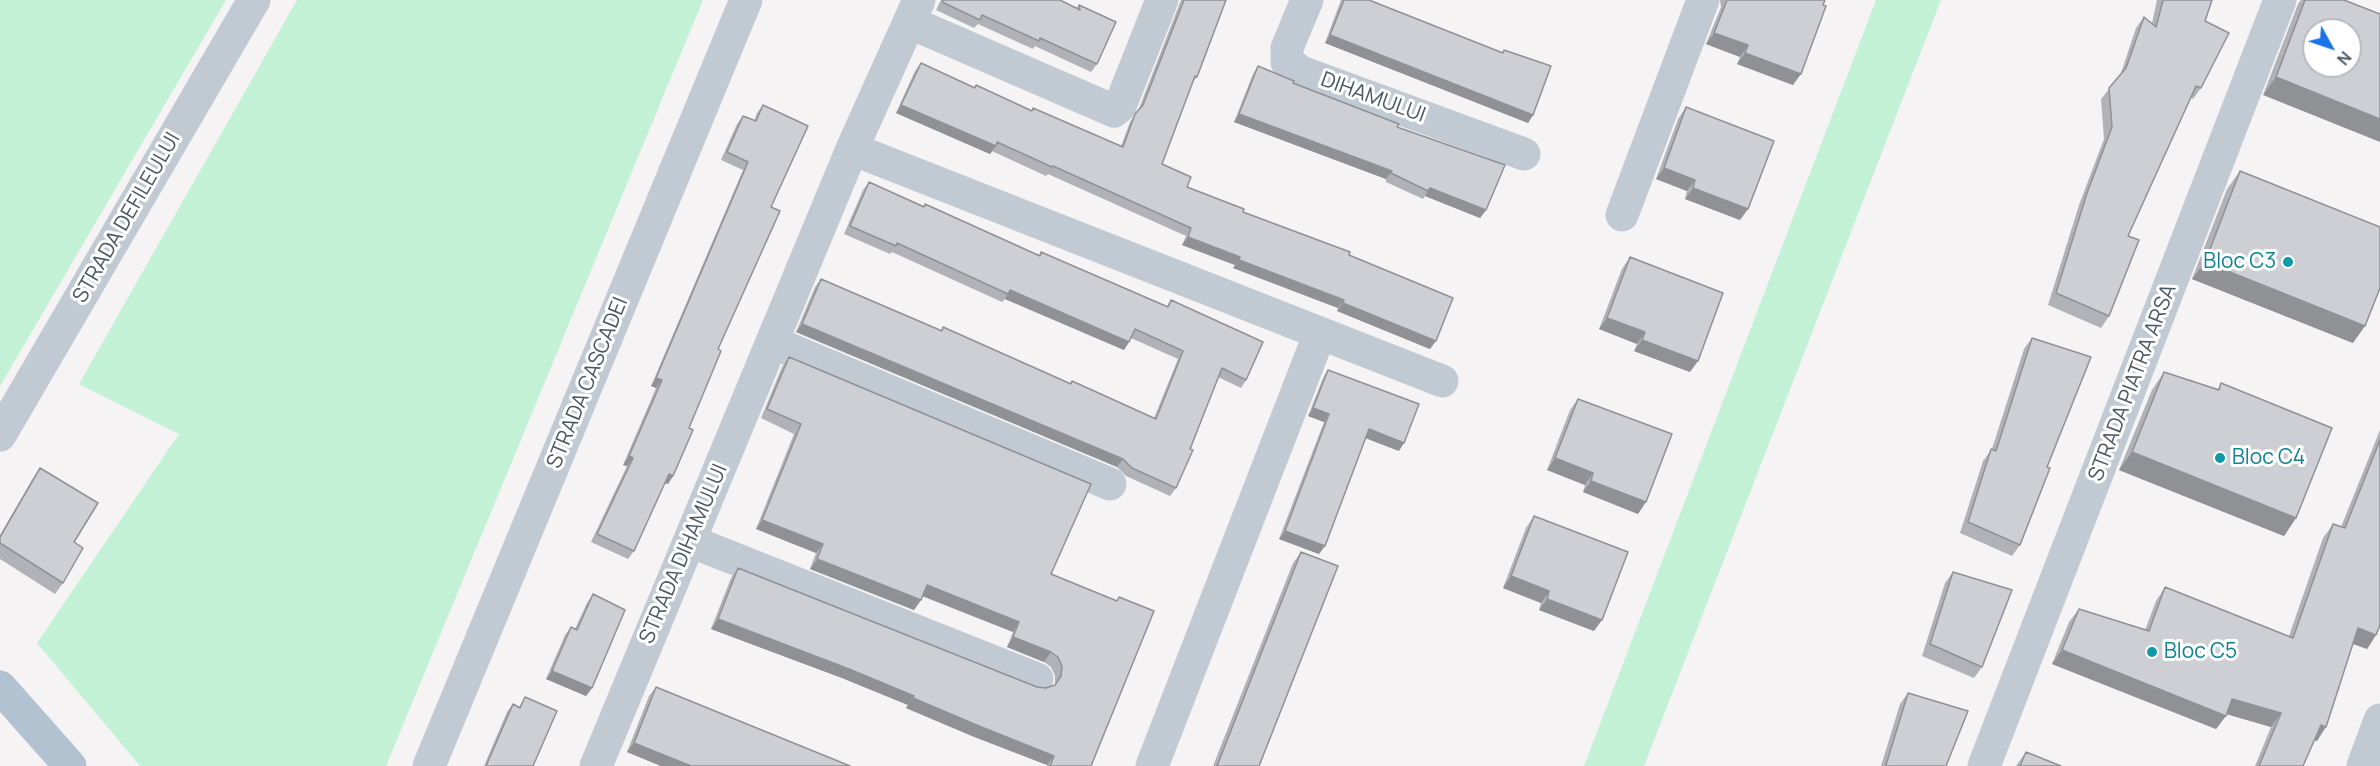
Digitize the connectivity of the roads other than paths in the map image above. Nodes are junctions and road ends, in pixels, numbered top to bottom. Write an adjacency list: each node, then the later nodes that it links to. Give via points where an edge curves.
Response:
1 (254, 0): 14 (street, STRADA DEFILEULUI)
2 (746, 0): 21 (street, STRADA CASCADEI)
3 (1162, 0): 7 (street, via 1120,106 1114,111)
4 (1307, 0): 9 (street, DIHAMULUI, via 1287,48 1287,62 1301,72)
5 (1703, 0): 10 (street)
6 (2280, 0): 24 (street, STRADA PIATRA ARSA)
7 (914, 11): 8 (street, STRADA DIHAMULUI)
8 (852, 149): 11 (street); 12 (street, STRADA DIHAMULUI)
9 (1524, 154)
10 (1623, 215)
11 (1320, 333): 13 (street); 23 (street)
12 (772, 342): 15 (street); 16 (street, STRADA DIHAMULUI)
13 (1442, 381)
14 (0, 435)
15 (1110, 484)
16 (690, 541): 17 (street); 22 (street, STRADA DIHAMULUI)
17 (1037, 679)
18 (0, 687): 20 (main road)
19 (2380, 720): 25 (street)
20 (70, 766)
21 (429, 766)
22 (596, 766)
23 (1152, 766)
24 (1984, 766)
25 (2363, 766)

